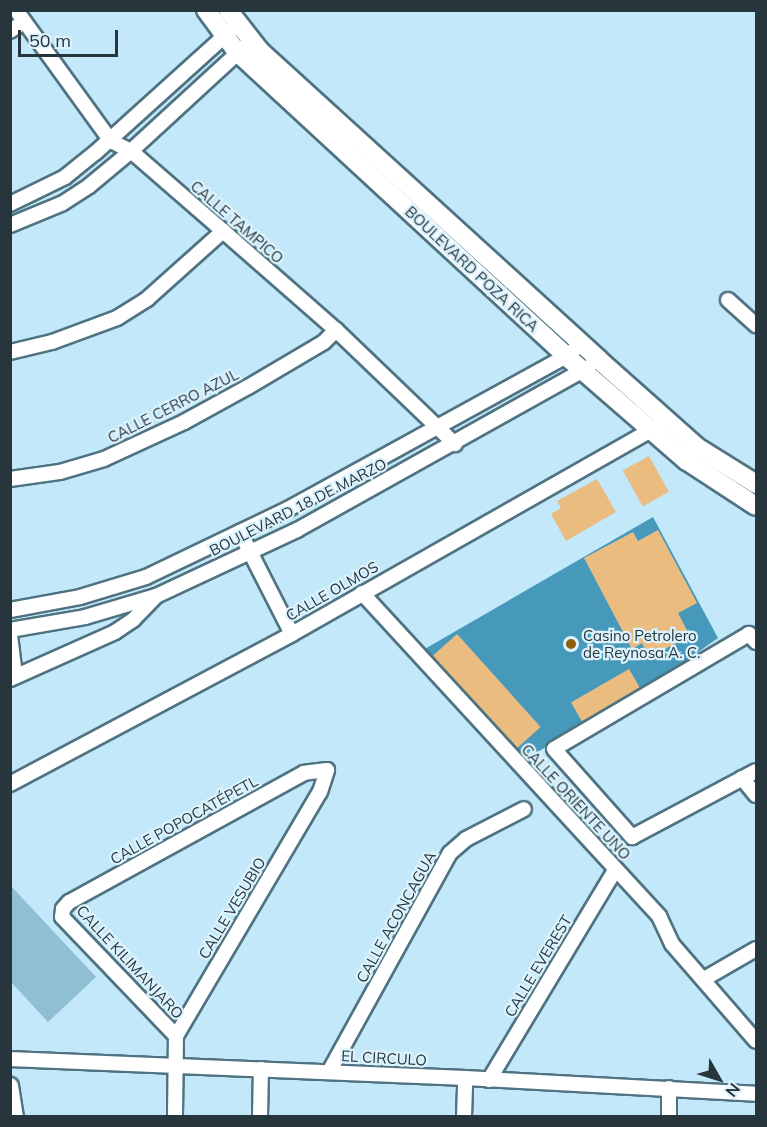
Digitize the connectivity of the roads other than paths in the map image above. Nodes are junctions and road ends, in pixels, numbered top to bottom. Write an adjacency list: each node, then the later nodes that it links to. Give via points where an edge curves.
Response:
1 (206, 10): 3 (main road, BOULEVARD POZA RICA)
2 (20, 16): 4 (street); 6 (street, CALLE TAMPICO)
3 (230, 23): 5 (main road, BOULEVARD POZA RICA); 6 (street)
4 (10, 31)
5 (244, 46): 7 (street); 14 (main road, BOULEVARD POZA RICA); 16 (main road, BOULEVARD POZA RICA)
6 (111, 141): 7 (street, CALLE TAMPICO); 8 (street, via 65,177)
7 (131, 151): 9 (street, via 63,203); 10 (street, CALLE TAMPICO)
8 (10, 204)
9 (10, 225)
10 (223, 231): 13 (street, CALLE TAMPICO); 15 (street, via 147,299 117,318 52,342)
11 (728, 300): 12 (street)
12 (756, 326)
13 (336, 330): 20 (street, CALLE TAMPICO); 22 (street, CALLE CERRO AZUL, via 324,342 248,387 104,459 60,472)
14 (582, 344): 16 (street, BOULEVARD 18 DE MARZO); 17 (main road, BOULEVARD POZA RICA)
15 (10, 351)
16 (566, 356): 18 (main road, BOULEVARD POZA RICA); 20 (street, BOULEVARD 18 DE MARZO)
17 (598, 359): 18 (street, BOULEVARD 18 DE MARZO); 19 (main road, BOULEVARD POZA RICA)
18 (584, 372): 19 (main road, BOULEVARD POZA RICA); 21 (street, BOULEVARD 18 DE MARZO)
19 (659, 425): 23 (main road, BOULEVARD POZA RICA); 24 (main road, BOULEVARD POZA RICA, via 687,462); 27 (street, CALLE OLMOS)
20 (437, 427): 21 (street, CALLE TAMPICO); 25 (street, BOULEVARD 18 DE MARZO)
21 (454, 444): 26 (street, BOULEVARD 18 DE MARZO)
22 (10, 479)
23 (756, 484)
24 (756, 506)
25 (240, 532): 26 (street); 29 (street, BOULEVARD 18 DE MARZO, via 146,576 80,597)
26 (249, 553): 28 (street, BOULEVARD 18 DE MARZO); 31 (street)
27 (362, 593): 31 (street, CALLE OLMOS); 41 (street, CALLE ORIENTE UNO)
28 (156, 596): 30 (street, BOULEVARD 18 DE MARZO, via 85,617); 34 (street, via 115,632)
29 (10, 610)
30 (10, 630)
31 (292, 634): 38 (street, CALLE OLMOS)
32 (10, 635): 34 (street)
33 (756, 642): 37 (street, via 749,634 554,749 632,837)
34 (13, 677)
35 (327, 770): 42 (street, CALLE POPOCATÉPETL, via 304,773 69,902); 45 (street, CALLE VESUBIO, via 320,792)
36 (756, 771): 37 (street)
37 (742, 778): 39 (street)
38 (10, 784)
39 (756, 795)
40 (524, 809): 50 (street, CALLE ACONCAGUA, via 466,839 450,853)
41 (616, 869): 44 (street, CALLE ORIENTE UNO, via 659,916 672,944); 52 (street, CALLE EVEREST)
42 (63, 909): 45 (street, CALLE KILIMANJARO, via 62,917)
43 (756, 950): 44 (street)
44 (704, 979): 46 (street, CALLE ORIENTE UNO)
45 (176, 1036): 48 (street)
46 (756, 1041)
47 (10, 1059): 48 (street, EL CIRCULO)
48 (176, 1065): 49 (street, EL CIRCULO); 57 (street)
49 (261, 1069): 50 (street, EL CIRCULO); 58 (street)
50 (329, 1072): 51 (street, EL CIRCULO)
51 (465, 1078): 52 (street, EL CIRCULO); 59 (street)
52 (489, 1080): 54 (street, EL CIRCULO)
53 (10, 1086): 56 (street)
54 (669, 1088): 55 (street, EL CIRCULO); 60 (street)
55 (756, 1094)
56 (15, 1116)
57 (175, 1116)
58 (260, 1116)
59 (464, 1116)
60 (669, 1116)

